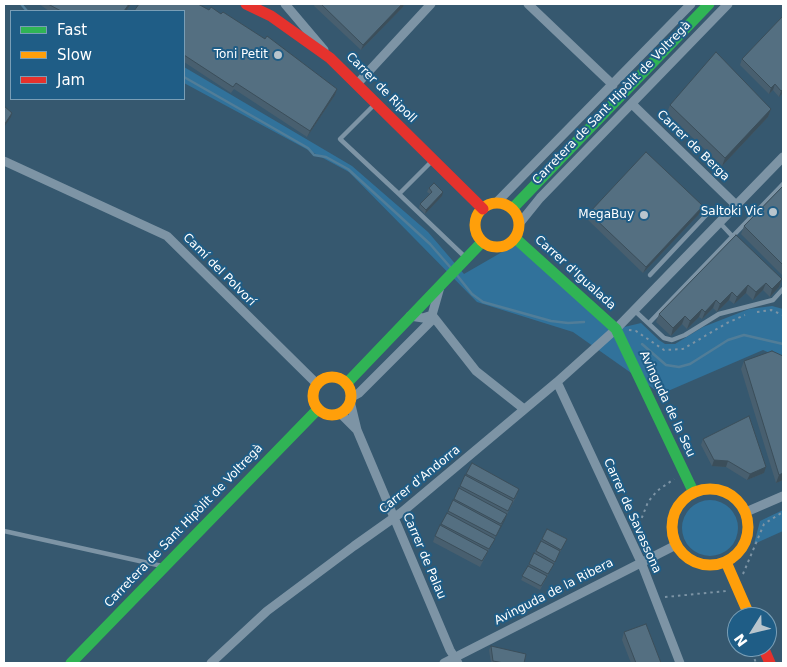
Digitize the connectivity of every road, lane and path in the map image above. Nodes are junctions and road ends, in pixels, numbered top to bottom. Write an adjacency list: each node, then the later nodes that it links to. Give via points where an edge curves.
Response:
1 (246, 4): 8 (street, Carrer de Ripoll, via 271,16)
2 (285, 4): 8 (street)
3 (431, 4): 9 (street)
4 (528, 4): 10 (street)
5 (691, 4): 10 (street, Carretera de Sant Hipòlit de Voltregà)
6 (709, 4): 21 (street, Carretera de Sant Hipòlit de Voltregà)
7 (728, 4): 12 (street, Carretera de Sant Hipòlit de Voltregà)
8 (330, 58): 9 (street, Carrer de Ripoll)
9 (358, 83): 11 (street, Carrer de Ripoll)
10 (613, 85): 18 (street, Carretera de Sant Hipòlit de Voltregà)
11 (377, 102): 14 (street, Carrer de Ripoll); 17 (lane, via 340,139)
12 (632, 104): 19 (street, Carrer de Berga); 24 (street, Carretera de Sant Hipòlit de Voltregà, via 540,198)
13 (783, 157): 19 (street, Carrer d'Andorra)
14 (434, 159): 17 (lane); 20 (street, Carrer de Ripoll)
15 (4, 161): 39 (street, Camí del Polvorí, via 167,236)
16 (783, 184): 25 (lane)
17 (399, 194): 29 (lane)
18 (496, 204): 20 (street); 21 (street)
19 (737, 206): 23 (street, Carrer d'Andorra)
20 (483, 209): 27 (street, via 475,223)
21 (512, 209): 24 (street)
22 (710, 211): 30 (lane)
23 (720, 223): 25 (lane); 33 (street, Carrer d'Andorra)
24 (519, 224): 26 (street)
25 (733, 237): 28 (lane); 36 (lane)
26 (515, 238): 27 (street, via 500,247); 37 (street, Carrer d'Igualada)
27 (482, 242): 29 (street)
28 (739, 243)
29 (466, 258): 31 (street)
30 (650, 275)
31 (441, 283): 34 (street); 35 (street)
32 (783, 289): 36 (lane, via 773,300 720,314 672,340 664,338)
33 (634, 310): 36 (lane); 37 (street, Carrer d'Andorra)
34 (410, 316): 35 (street); 40 (street)
35 (433, 316): 41 (street); 43 (street, via 476,371)
36 (649, 323)
37 (616, 329): 38 (street, Carrer d'Andorra); 47 (street, Avinguda de la Seu)
38 (557, 382): 43 (street, Carrer d'Andorra); 55 (street, Carrer de Savassona)
39 (317, 384): 40 (street, via 334,378); 42 (street, via 313,397)
40 (346, 384): 41 (street)
41 (350, 400): 44 (street); 45 (street, Carrer de Palau)
42 (318, 409): 44 (street, via 330,415); 57 (street, Carretera de Sant Hipòlit de Voltregà)
43 (524, 409): 51 (street, Carrer d'Andorra)
44 (340, 413): 45 (street, Carrer de Palau)
45 (357, 430): 51 (street, Carrer de Palau)
46 (674, 479): 53 (path, via 648,502)
47 (693, 492): 49 (street, via 711,488 729,493); 54 (street, via 681,500 674,512 671,527)
48 (783, 496): 49 (street)
49 (746, 512): 56 (street, via 746,540 738,553)
50 (783, 512): 58 (path, via 764,524)
51 (394, 518): 62 (street, Carrer de Palau); 64 (street, Carrer d'Andorra, via 285,596)
52 (4, 531): 57 (lane)
53 (636, 533)
54 (676, 544): 55 (street, Avinguda de la Ribera); 56 (street, via 682,554 696,563)
55 (641, 562): 62 (street, Avinguda de la Ribera); 66 (street, Carrer de Savassona)
56 (726, 562): 61 (street)
57 (163, 566): 63 (street, Carretera de Sant Hipòlit de Voltregà)
58 (743, 574)
59 (724, 591): 60 (path)
60 (663, 598)
61 (746, 607)
62 (457, 660): 65 (street, Avinguda de la Ribera)
63 (70, 663)
64 (211, 663)
65 (444, 663)
66 (680, 663)

